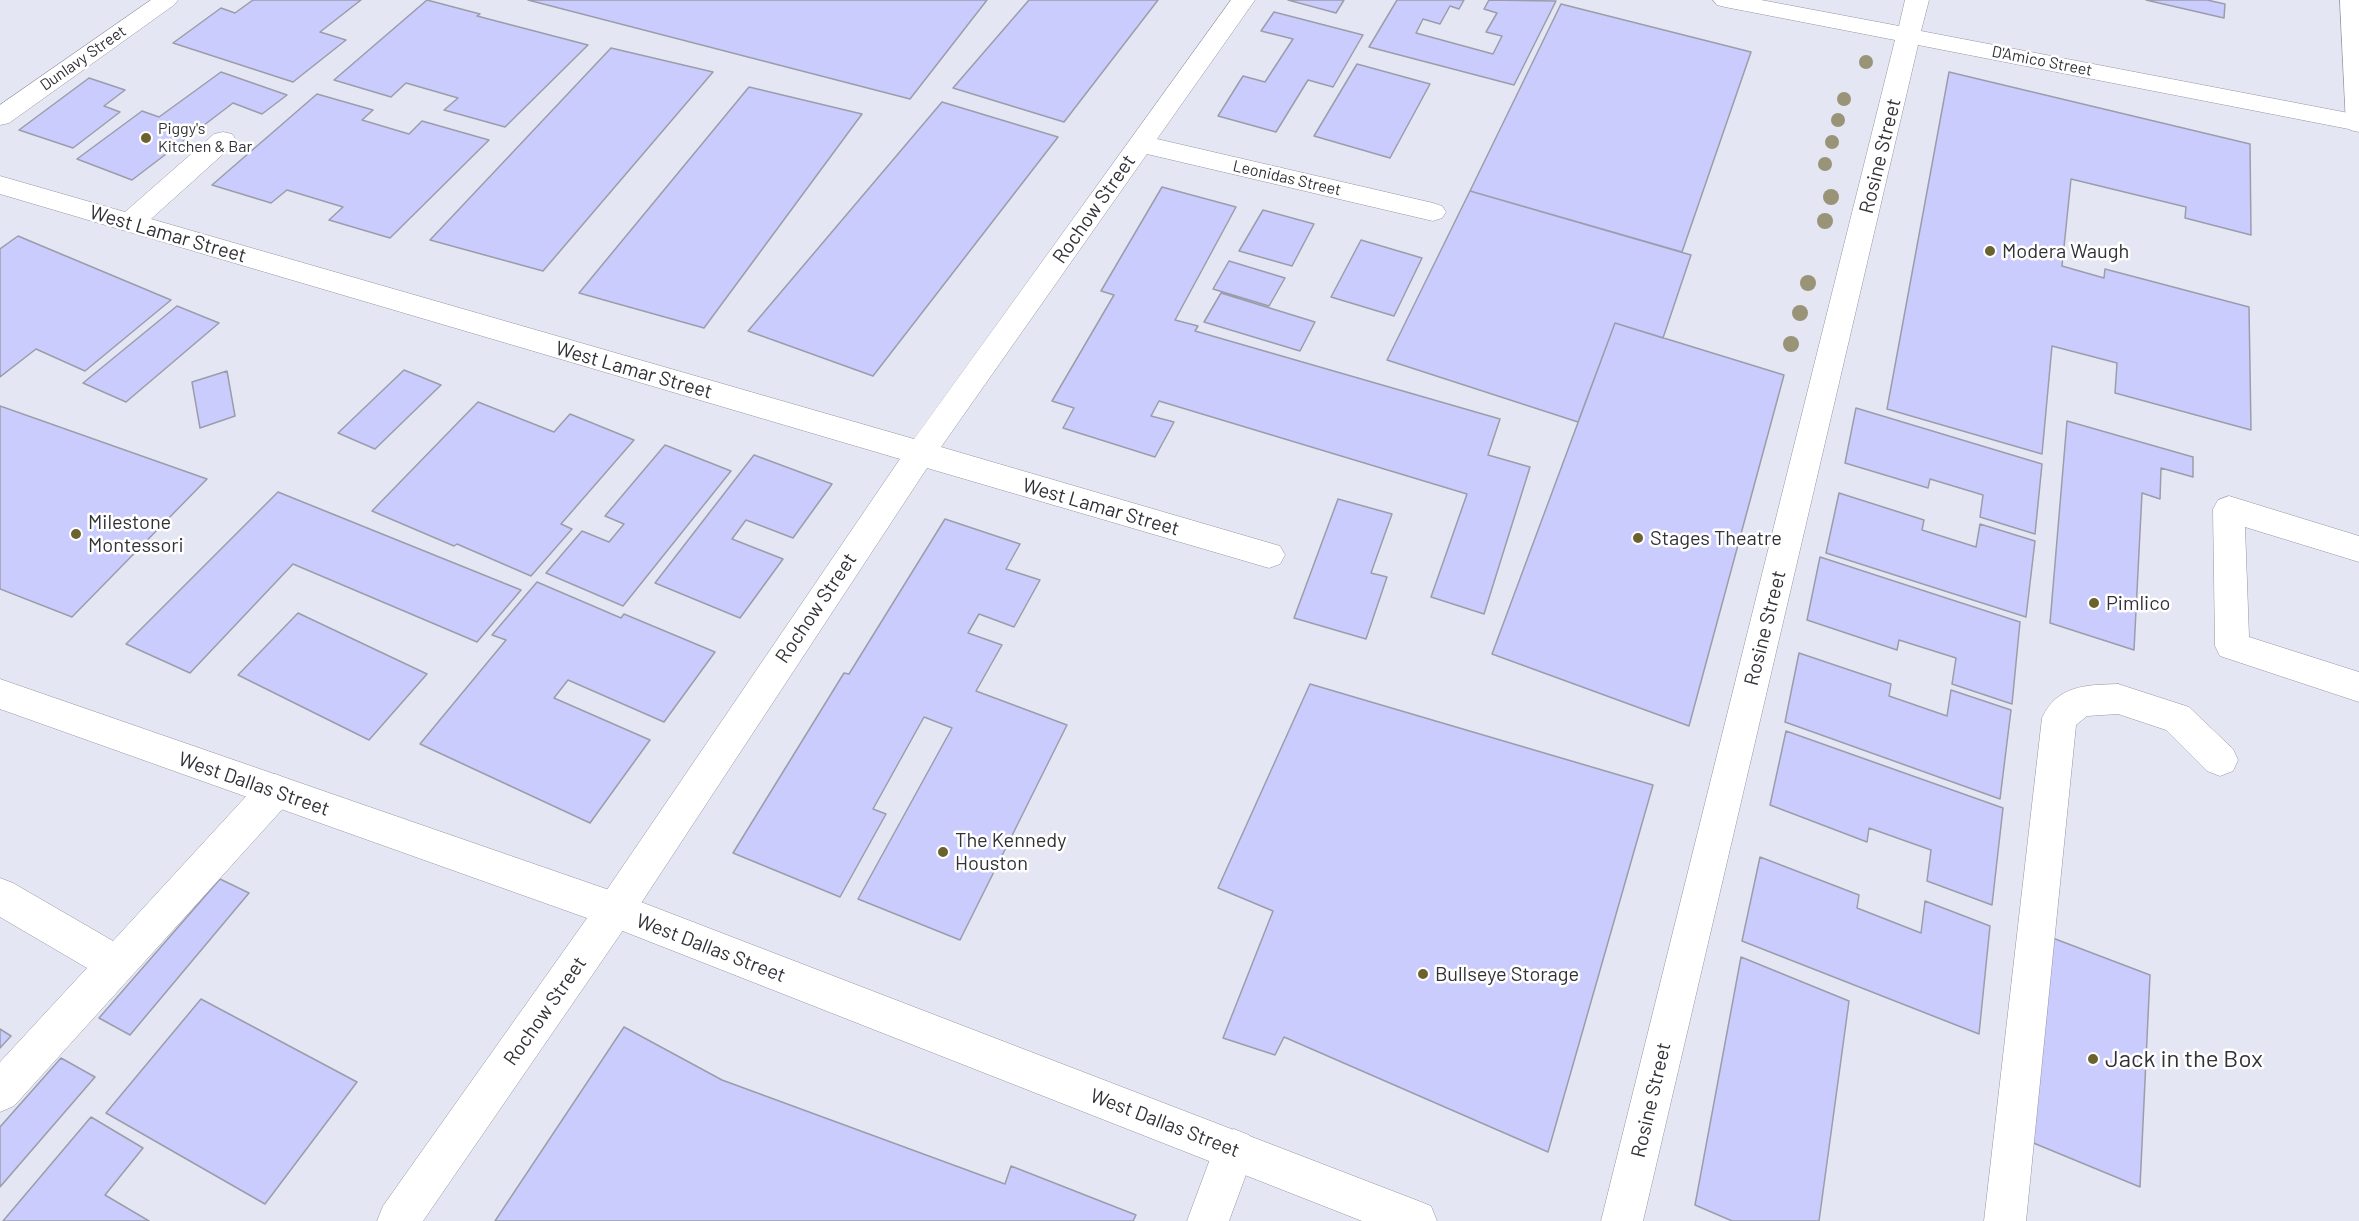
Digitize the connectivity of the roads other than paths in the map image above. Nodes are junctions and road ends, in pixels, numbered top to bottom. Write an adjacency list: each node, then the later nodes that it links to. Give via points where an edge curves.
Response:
1 (166, 0): 7 (street, Dunlavy Street)
2 (1243, 0): 10 (street, Rochow Street)
3 (1725, 0): 6 (street, D'Amico Street)
4 (1917, 0): 6 (street, Rosine Street)
5 (2352, 0): 8 (street)
6 (1909, 34): 8 (street, D'Amico Street); 29 (street, Rosine Street)
7 (0, 117)
8 (2359, 123)
9 (223, 140): 13 (street)
10 (1140, 144): 12 (street, Leonidas Street); 14 (street, Rochow Street)
11 (0, 185): 13 (street, West Lamar Street)
12 (1433, 212)
13 (130, 223): 14 (street, West Lamar Street)
14 (920, 453): 16 (street, West Lamar Street); 22 (street, Rochow Street)
15 (2359, 549): 17 (street, via 2229,509 2232,646)
16 (1269, 555)
17 (2359, 687)
18 (0, 694): 20 (street, West Dallas Street)
19 (2220, 760): 30 (street, via 2177,718 2118,699 2080,701 2059,718)
20 (275, 791): 22 (street, West Dallas Street); 23 (street)
21 (0, 896): 23 (street)
22 (615, 910): 25 (street, West Dallas Street); 26 (street, Rochow Street)
23 (116, 964): 24 (street)
24 (0, 1092)
25 (1234, 1150): 27 (street); 28 (street, West Dallas Street)
26 (398, 1221)
27 (1208, 1221)
28 (1416, 1221)
29 (1622, 1221)
30 (2005, 1221)

